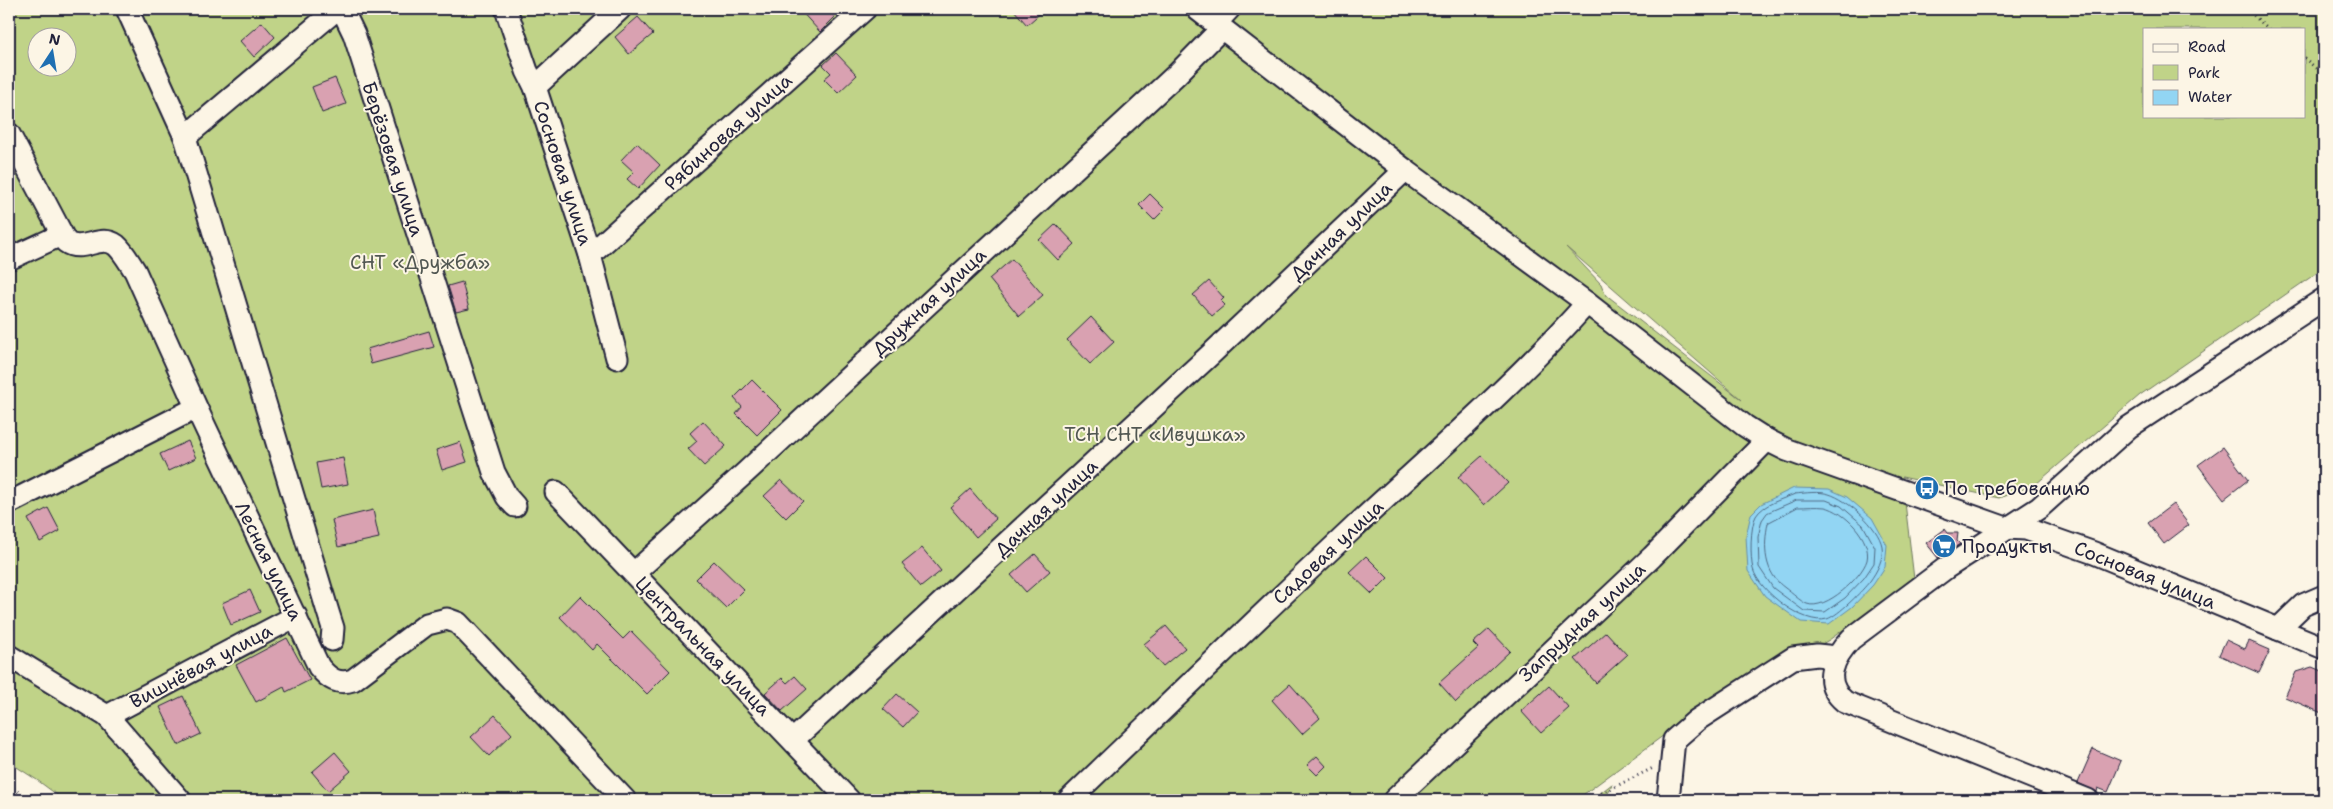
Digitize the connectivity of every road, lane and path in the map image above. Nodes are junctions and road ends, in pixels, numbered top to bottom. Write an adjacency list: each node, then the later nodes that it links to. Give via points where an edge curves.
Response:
1 (127, 9): 15 (street)
2 (337, 9): 15 (street)
3 (342, 9): 27 (street, Берёзовая улица, via 354,34 494,472 506,497)
4 (506, 9): 13 (street)
5 (620, 9): 13 (street, Сосновая улица)
6 (865, 9): 18 (street, Рябиновая улица)
7 (1197, 9): 9 (street, Сосновая улица)
8 (2246, 9): 10 (path)
9 (1222, 20): 16 (street, Сосновая улица); 29 (street, Дружная улица, via 1177,74)
10 (2268, 28)
11 (2306, 60): 12 (path)
12 (2324, 75)
13 (535, 86): 18 (street, Сосновая улица)
14 (9, 134): 17 (street)
15 (185, 138): 33 (street, via 333,628)
16 (1405, 170): 21 (street, Сосновая улица); 38 (street, Дачная улица)
17 (62, 235): 19 (street); 23 (street, Лесная улица, via 71,246 108,241 125,255)
18 (590, 255): 22 (street, Сосновая улица)
19 (9, 259)
20 (2324, 299): 28 (street, via 2129,427 2039,508)
21 (1587, 302): 24 (street, Сосновая улица); 45 (street, Садовая улица, via 1564,329 1477,413 1255,620)
22 (617, 358)
23 (196, 408): 26 (street); 31 (street, Лесная улица)
24 (1767, 440): 28 (street, Сосновая улица); 46 (street, Запрудная улица, via 1652,557)
25 (556, 492): 29 (street, Центральная улица)
26 (9, 503)
27 (515, 506)
28 (2006, 528): 32 (street, Сосновая улица, via 2026,529 2094,553); 36 (street, via 1851,639)
29 (634, 573): 38 (street, Центральная улица)
30 (2324, 596): 32 (street, via 2303,605)
31 (296, 616): 37 (street, Вишнёвая улица); 43 (street, Лесная улица, via 319,667 334,681 345,683 366,672 427,624 447,619 458,623)
32 (2278, 629): 34 (street, Сосновая улица)
33 (332, 640)
34 (2324, 648)
35 (9, 656): 37 (street)
36 (1837, 657): 39 (street, via 1793,658 1697,720 1674,740); 49 (street, via 1833,663 1832,679 1836,695 1845,702)
37 (107, 716): 42 (street)
38 (793, 740): 44 (street, Центральная улица)
39 (1672, 759): 47 (path); 48 (street)
40 (9, 786): 41 (path)
41 (31, 800)
42 (180, 800)
43 (625, 800)
44 (849, 800)
45 (1069, 800)
46 (1394, 800)
47 (1588, 800)
48 (1668, 800)
49 (2088, 800)

